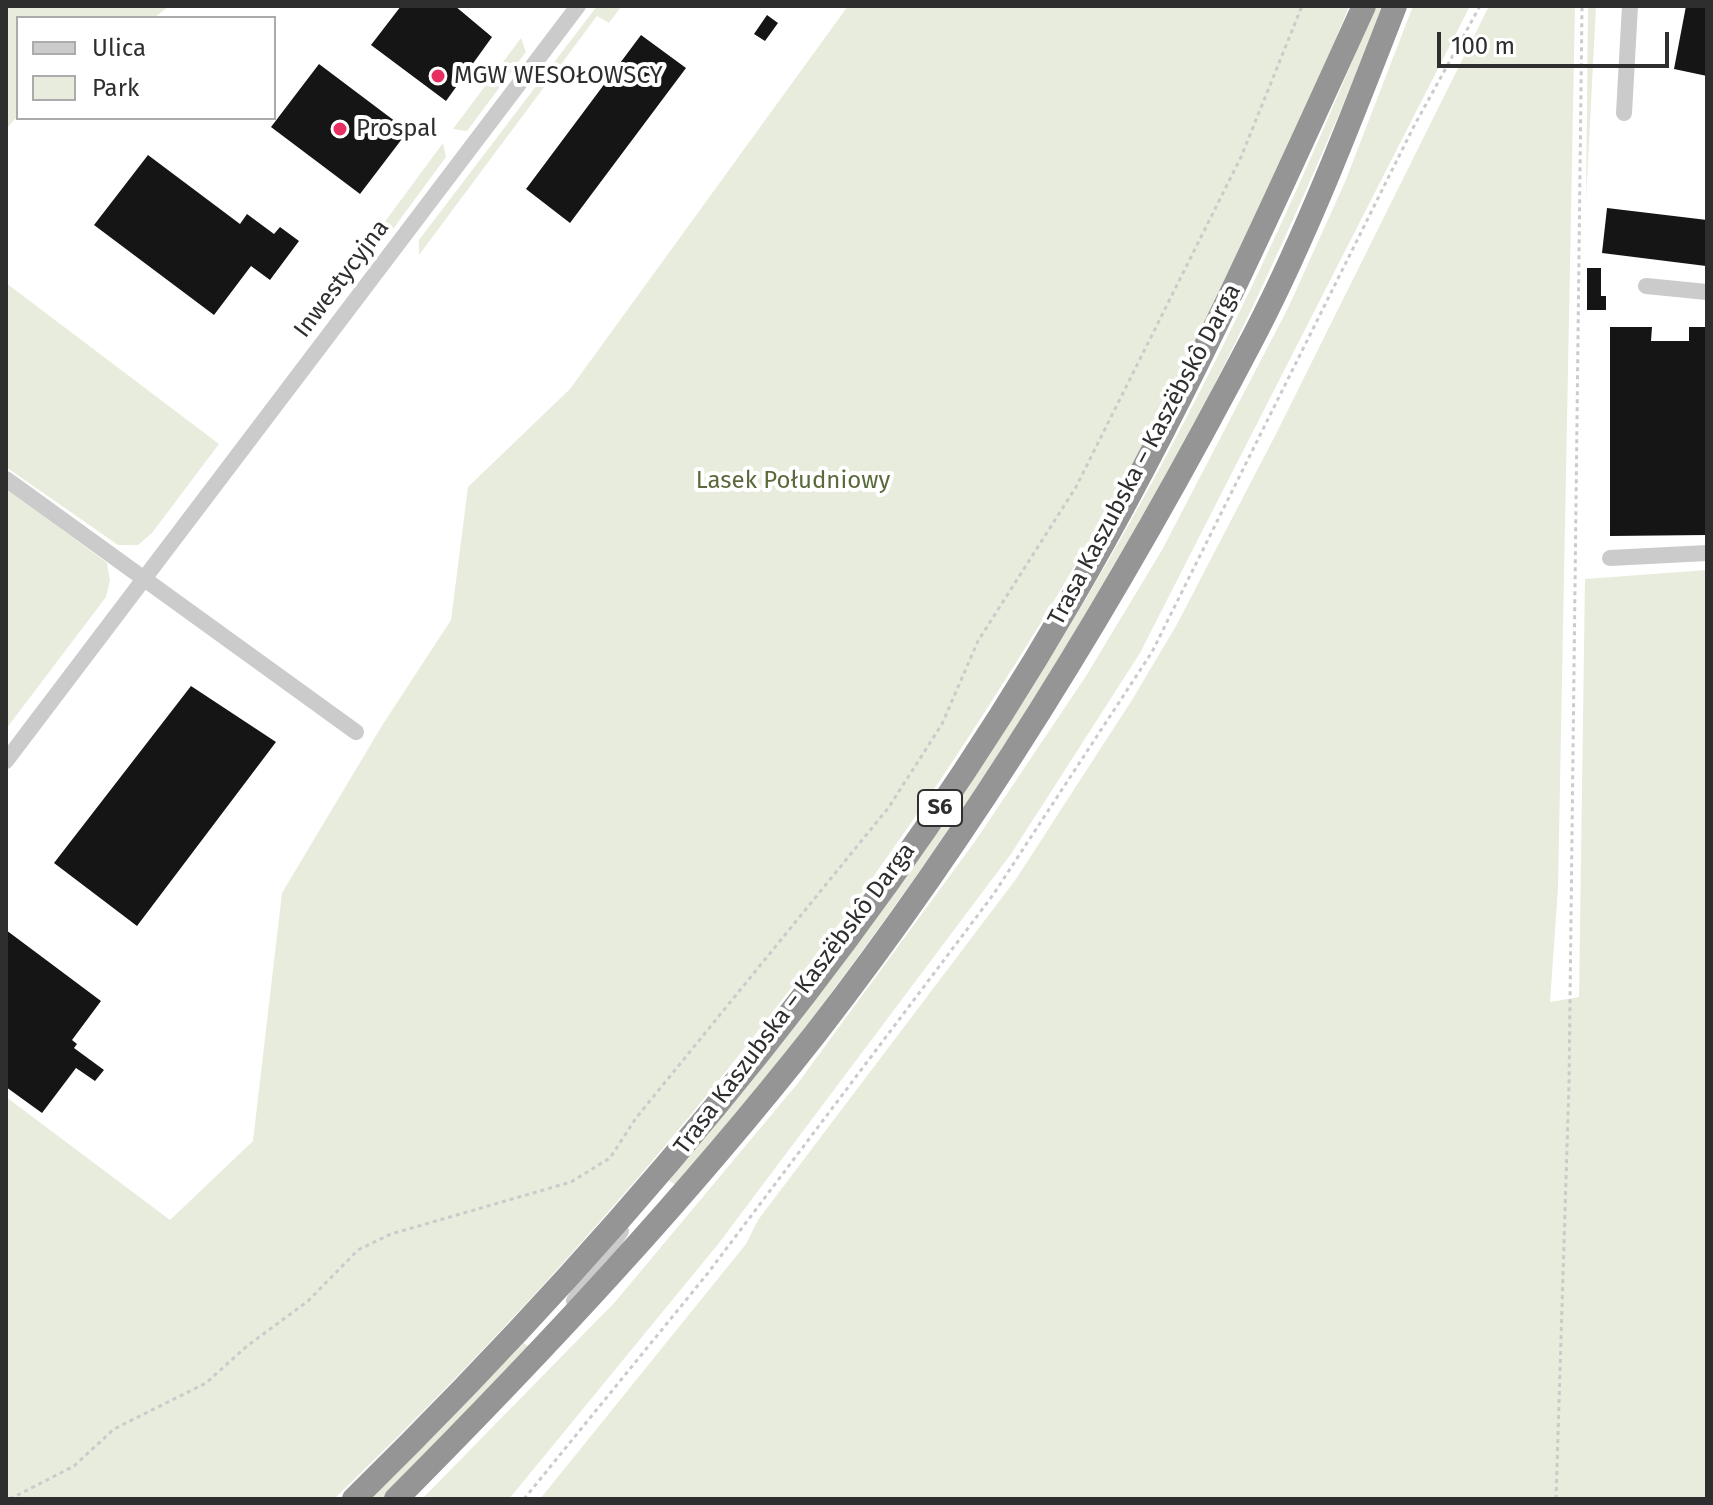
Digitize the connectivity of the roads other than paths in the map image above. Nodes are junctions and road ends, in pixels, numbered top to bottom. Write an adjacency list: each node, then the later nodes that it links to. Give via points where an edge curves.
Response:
1 (578, 6): 11 (street, Inwestycyjna)
2 (1364, 6): 14 (highway, Trasa Kaszubska – Kaszëbskô Darga / S6, via 1262,231 1069,604 883,891)
3 (1395, 6): 15 (highway, Trasa Kaszubska – Kaszëbskô Darga / S6, via 1257,329 1102,609 904,913 816,1032)
4 (1630, 6): 5 (street)
5 (1624, 113)
6 (1646, 286): 7 (street)
7 (1707, 292)
8 (6, 479): 11 (street)
9 (1707, 553): 10 (street)
10 (1610, 558)
11 (143, 580): 12 (street); 13 (street, Inwestycyjna)
12 (356, 732)
13 (6, 761)
14 (655, 1179): 16 (street); 17 (highway, Trasa Kaszubska – Kaszëbskô Darga / S6)
15 (679, 1199): 16 (street); 18 (highway, Trasa Kaszubska – Kaszëbskô Darga / S6)
16 (596, 1269): 17 (street); 18 (street)
17 (516, 1335): 19 (highway, Trasa Kaszubska – Kaszëbskô Darga / S6)
18 (537, 1356): 20 (highway, Trasa Kaszubska – Kaszëbskô Darga / S6)
19 (354, 1499)
20 (396, 1499)

